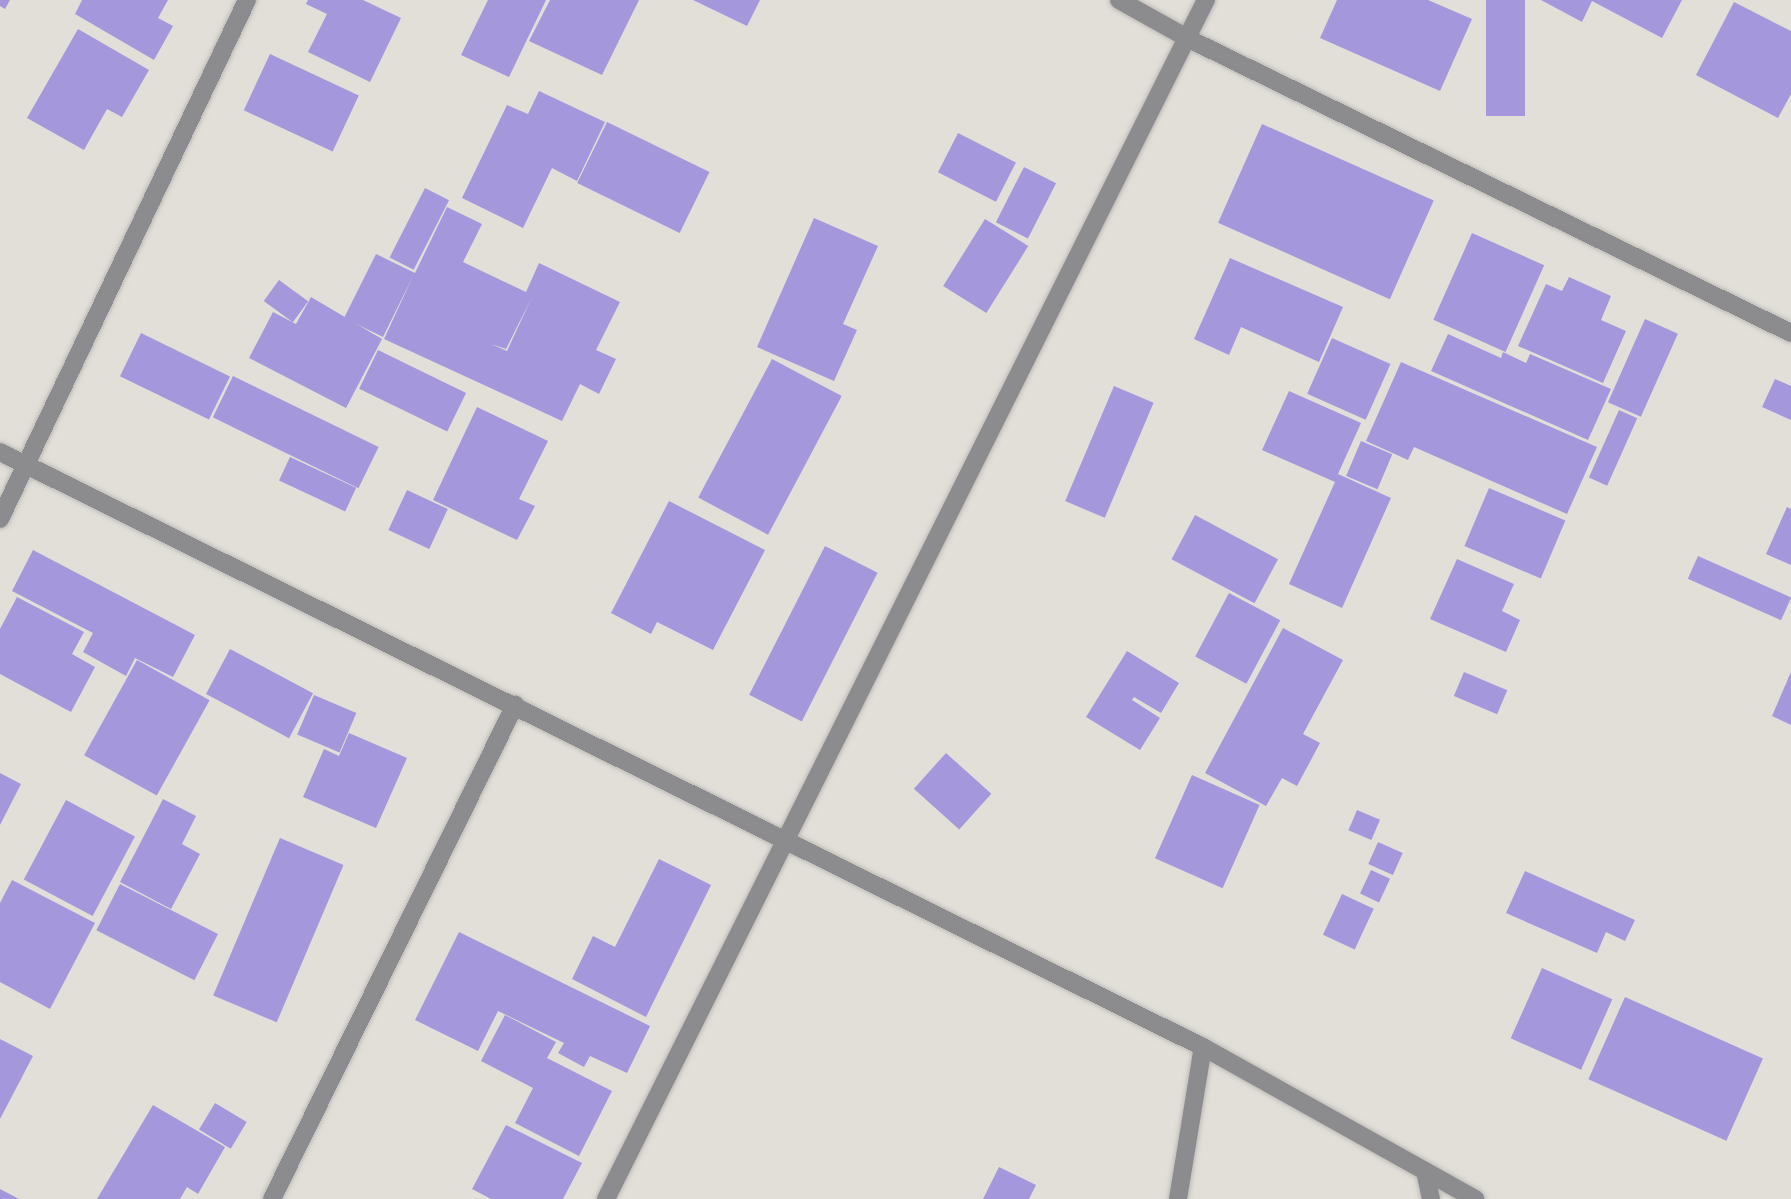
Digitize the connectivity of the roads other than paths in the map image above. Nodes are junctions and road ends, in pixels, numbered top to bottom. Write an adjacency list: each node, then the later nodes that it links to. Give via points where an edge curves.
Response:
1 (247, 0): 7 (street)
2 (1119, 0): 4 (street)
3 (1206, 0): 4 (street)
4 (1187, 38): 5 (street); 10 (street)
5 (1791, 333)
6 (0, 452): 7 (street)
7 (24, 464): 8 (street); 9 (street)
8 (0, 519)
9 (515, 705): 10 (street); 13 (street)
10 (784, 837): 11 (street); 14 (street)
11 (1203, 1047): 12 (street); 15 (street)
12 (1425, 1171): 16 (street); 17 (street)
13 (272, 1199)
14 (606, 1199)
15 (1178, 1199)
16 (1431, 1199)
17 (1475, 1199)

